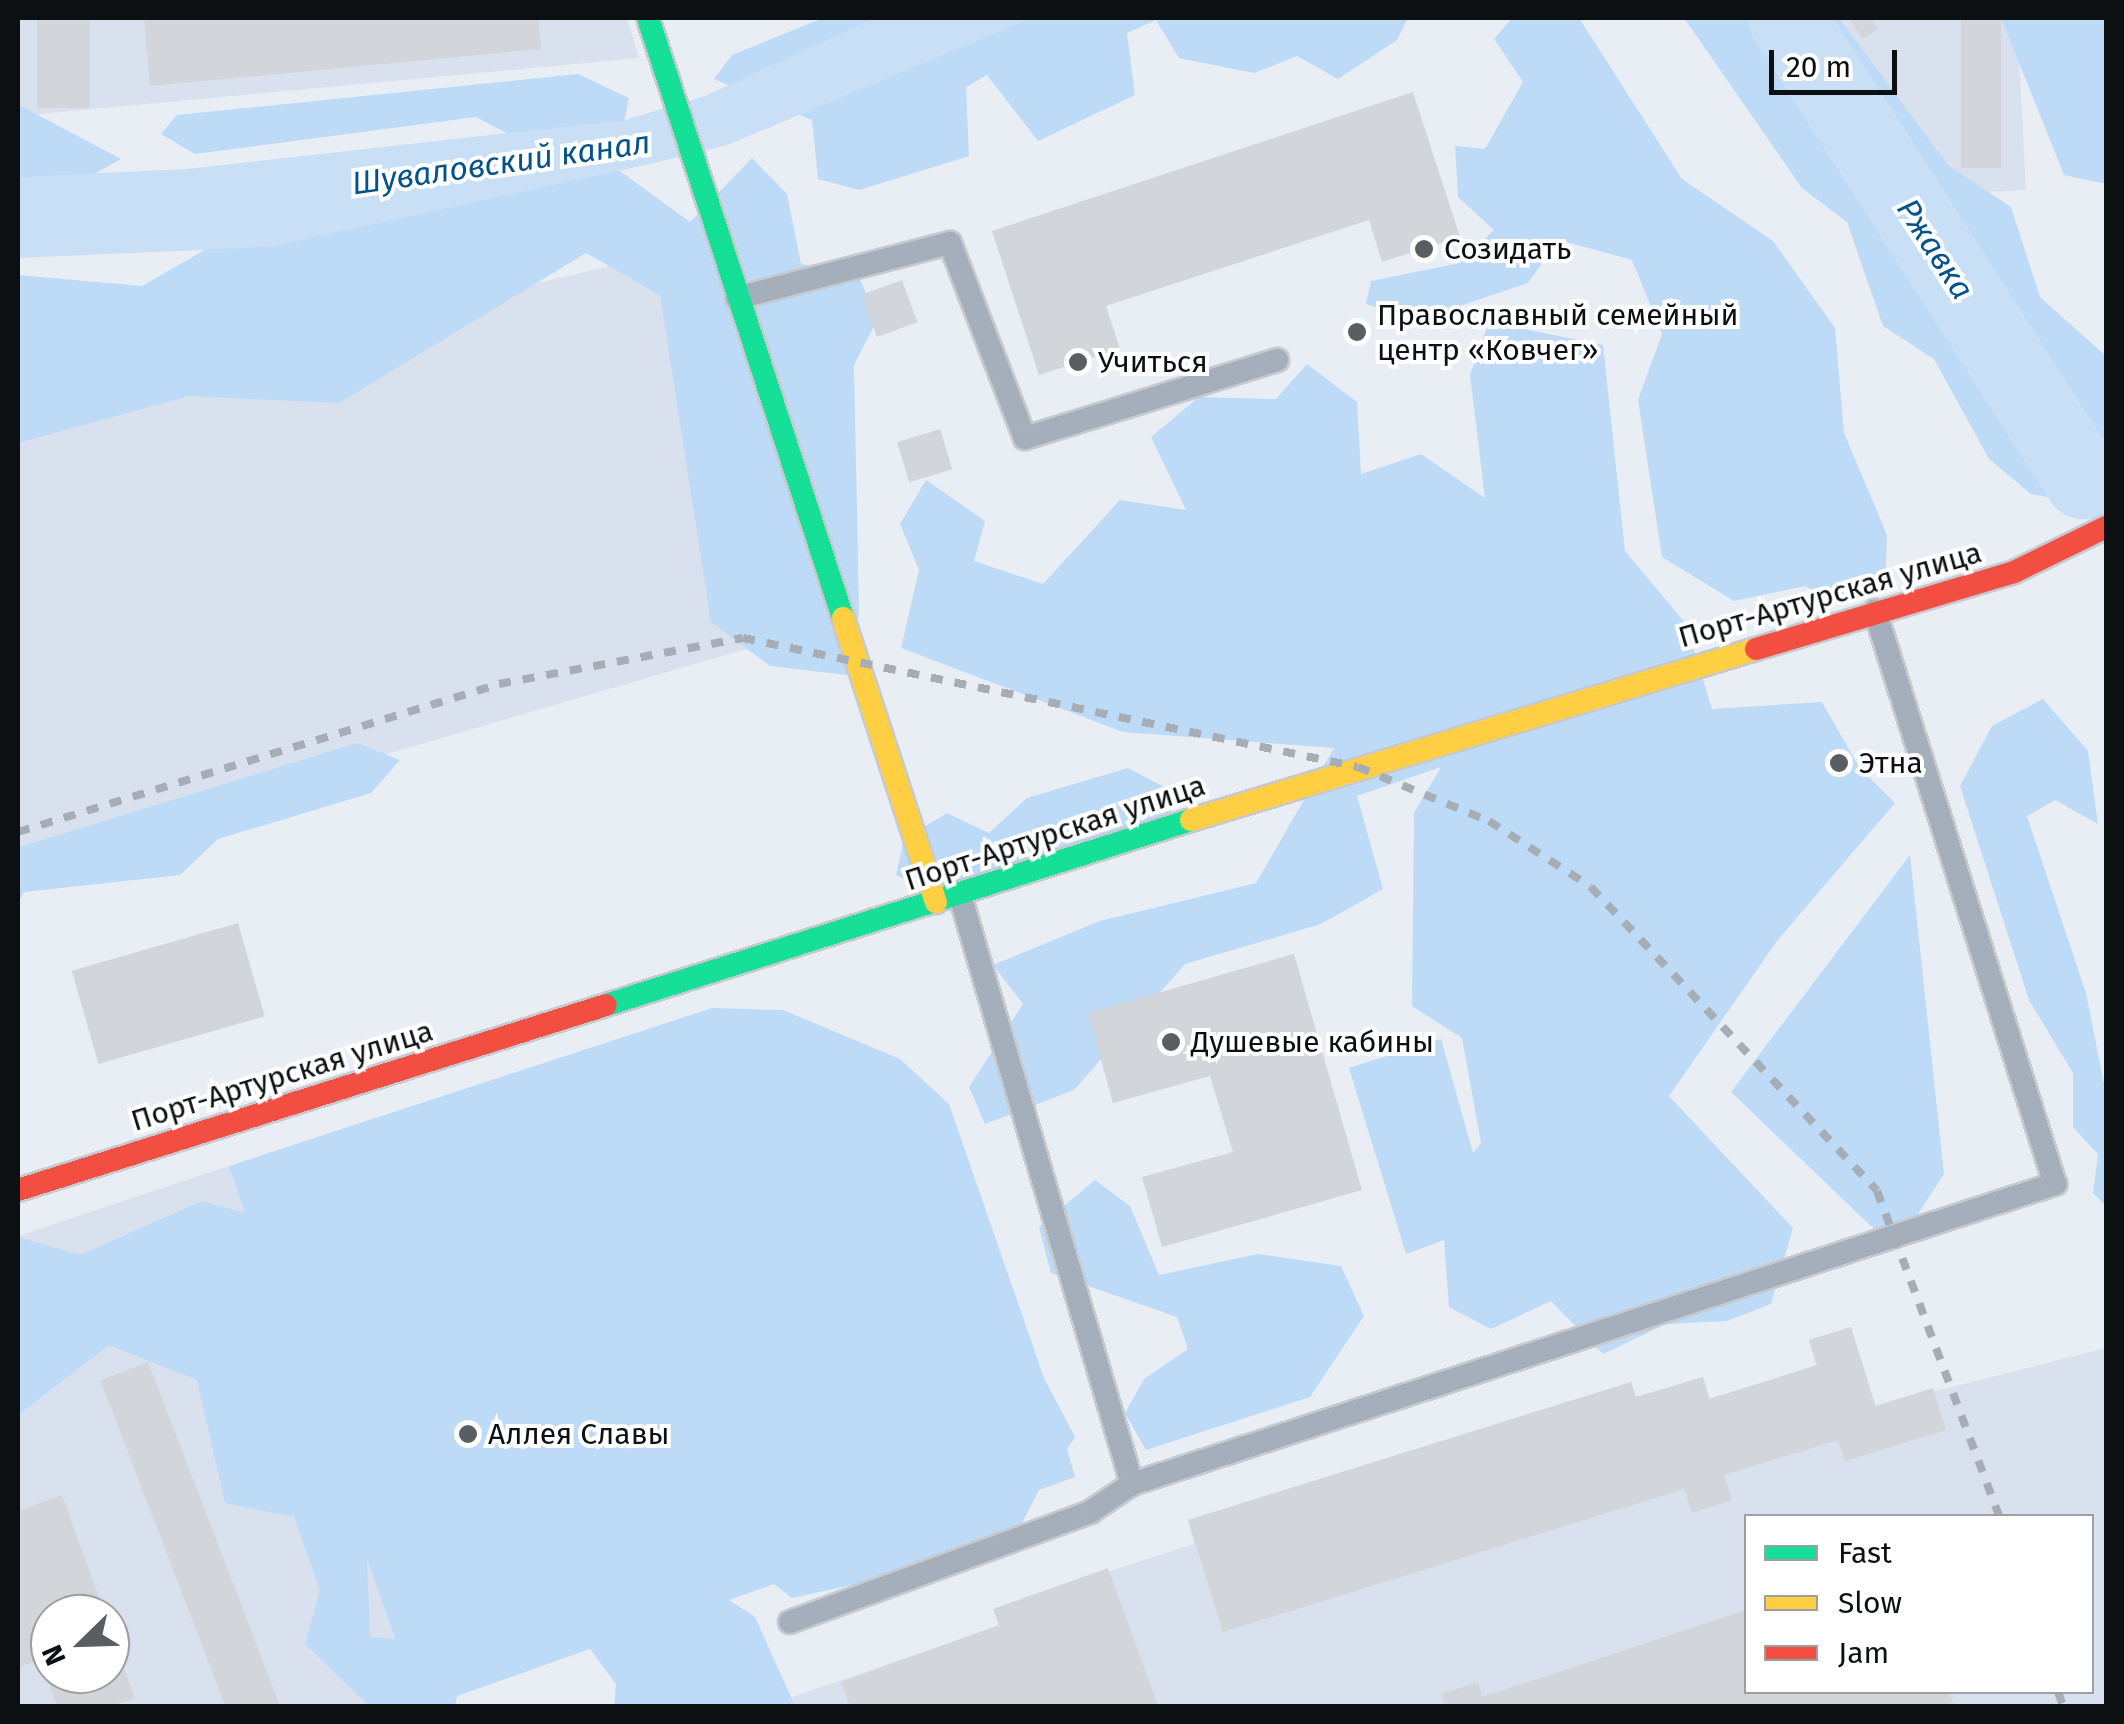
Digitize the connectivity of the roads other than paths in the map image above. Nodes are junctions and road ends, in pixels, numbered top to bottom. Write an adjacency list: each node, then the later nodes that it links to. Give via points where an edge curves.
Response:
1 (648, 18): 2 (street)
2 (737, 298): 3 (lane, via 950,243 1025,438); 7 (street)
3 (1277, 360)
4 (2106, 527): 5 (street, Порт-Артурская улица, via 2014,572)
5 (1874, 611): 6 (street, Порт-Артурская улица); 9 (lane, via 2054,1184)
6 (960, 895): 7 (street, Порт-Артурская улица); 9 (lane)
7 (936, 902): 8 (street, Порт-Артурская улица)
8 (18, 1190)
9 (1132, 1484): 10 (lane, via 1090,1512)
10 (790, 1622)

